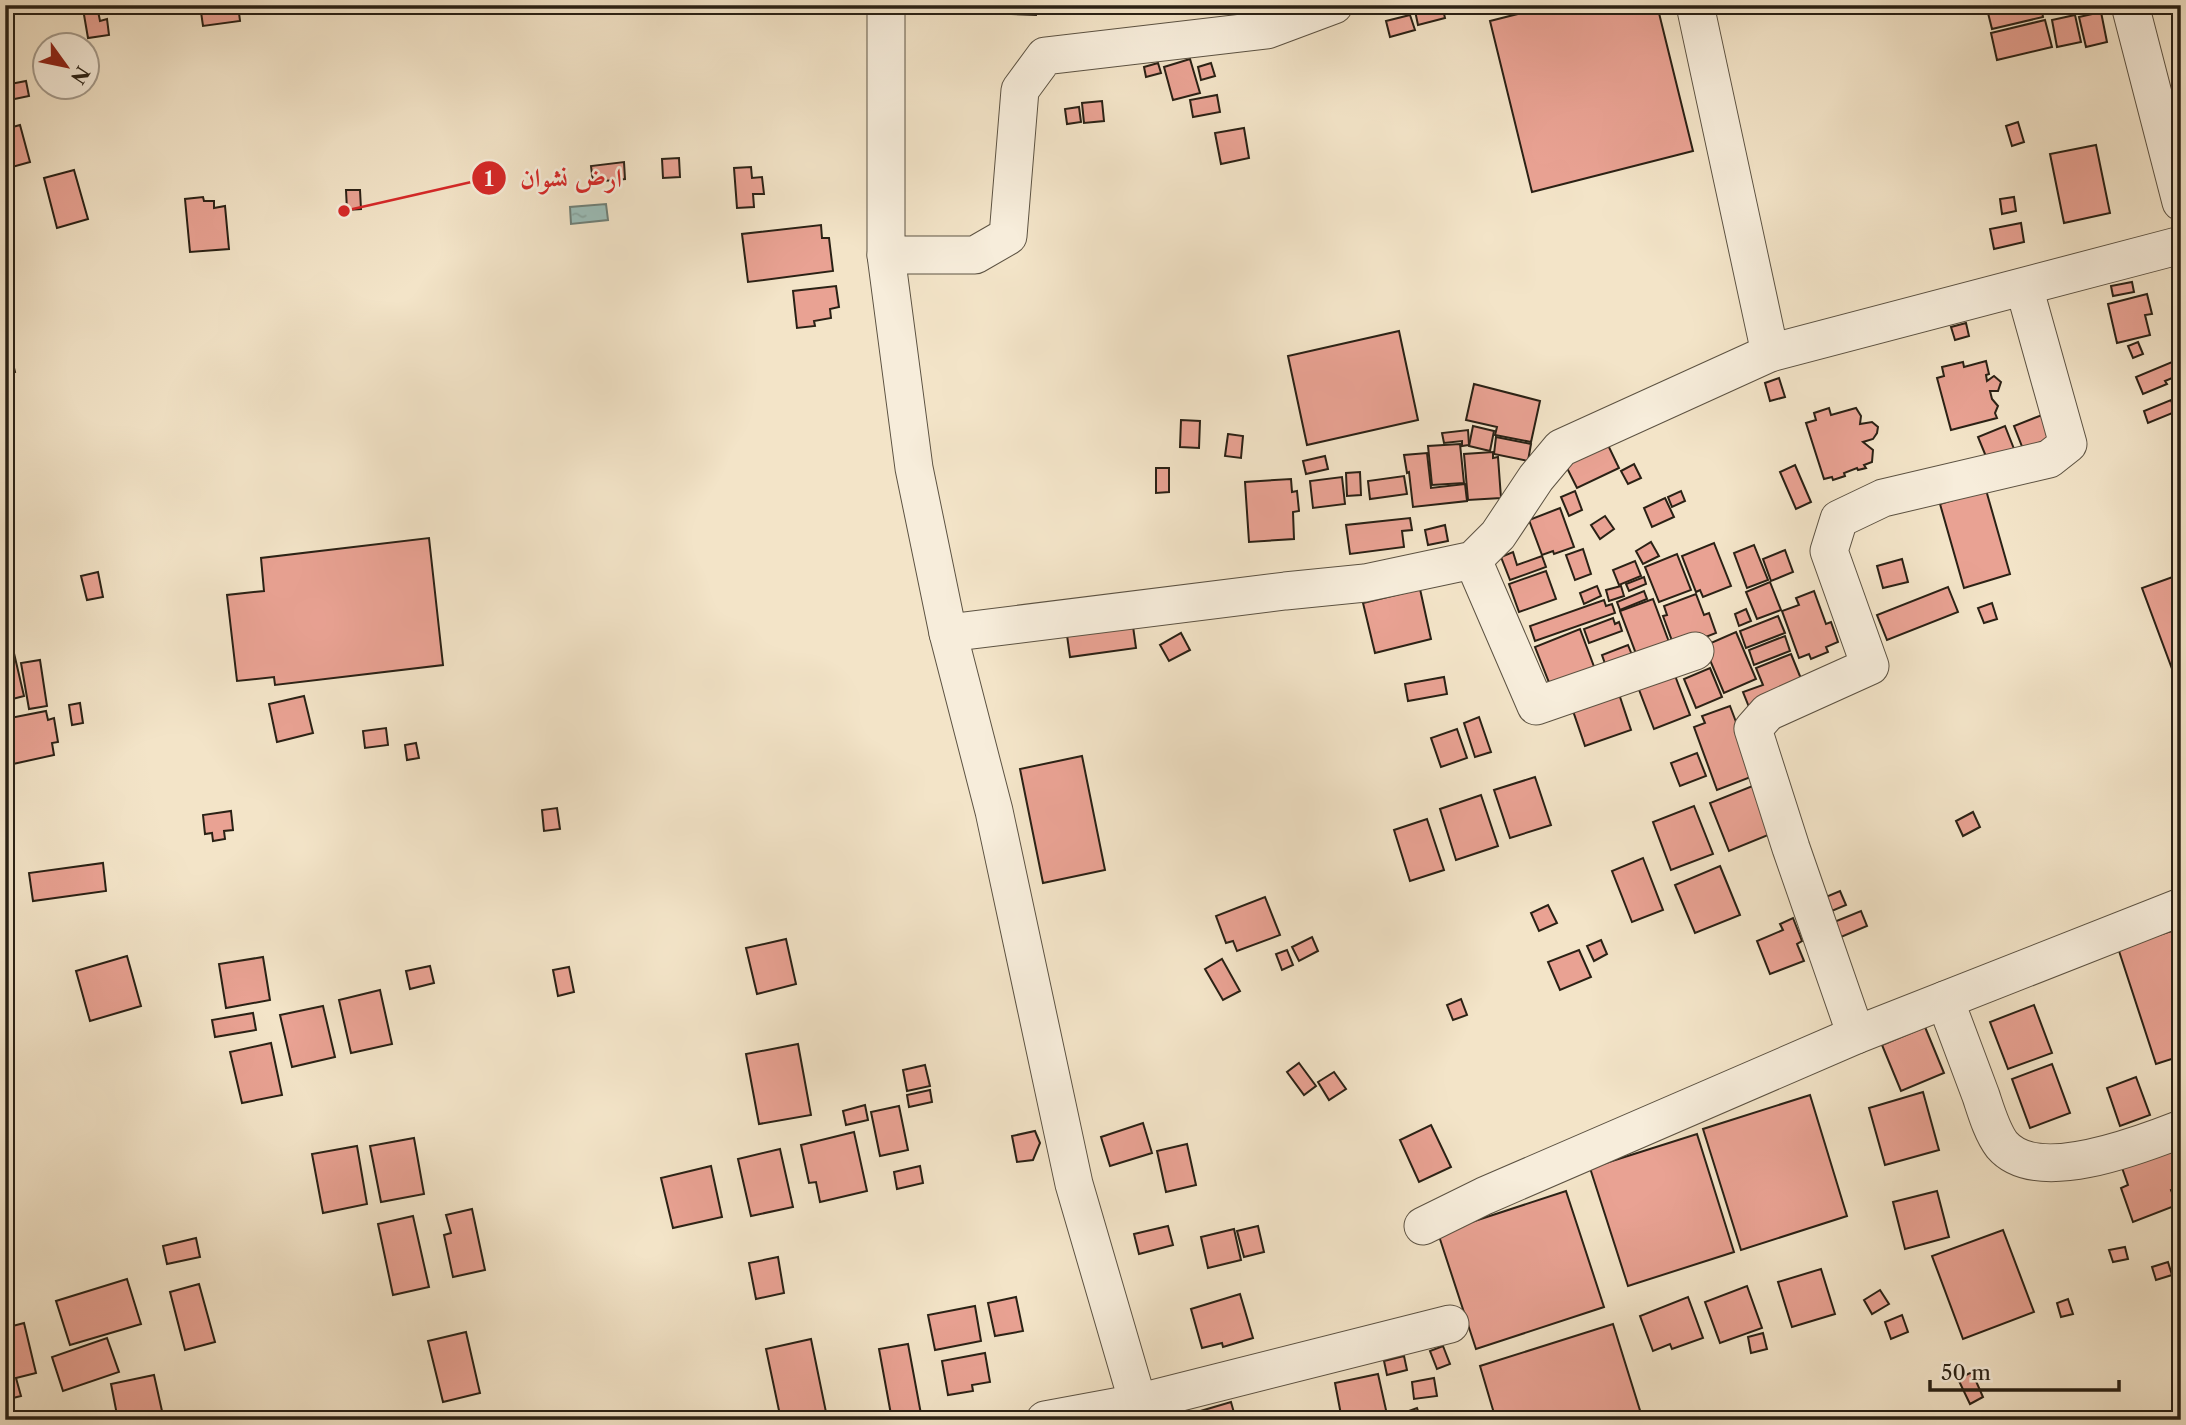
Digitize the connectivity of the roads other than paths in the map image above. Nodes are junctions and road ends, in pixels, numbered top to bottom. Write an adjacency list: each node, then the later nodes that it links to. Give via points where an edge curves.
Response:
1 (887, 5): 7 (street)
2 (1334, 5): 7 (street, via 1267,30 1045,56 1020,90 1008,236 975,256)
3 (1695, 5): 9 (street)
4 (2130, 5): 5 (street)
5 (2181, 202)
6 (2181, 245): 8 (street)
7 (886, 256): 11 (street, via 914,468)
8 (2025, 286): 9 (street); 15 (street, via 2068,444 2049,459 1883,498 1839,519 1829,551 1870,666 1768,712 1753,729)
9 (1770, 353): 10 (street, via 1561,448 1498,535)
10 (1473, 559): 11 (street, via 1365,583); 12 (street, via 1536,706)
11 (948, 633): 19 (street, via 994,811 1074,1184)
12 (1695, 651)
13 (2181, 907): 14 (street)
14 (1945, 1000): 15 (street); 16 (street, via 1994,1129 2003,1146 2025,1160 2058,1163 2127,1151)
15 (1856, 1035): 17 (street)
16 (2181, 1129)
17 (1423, 1226)
18 (1450, 1324): 19 (street)
19 (1140, 1411): 20 (street)
20 (1045, 1420)

